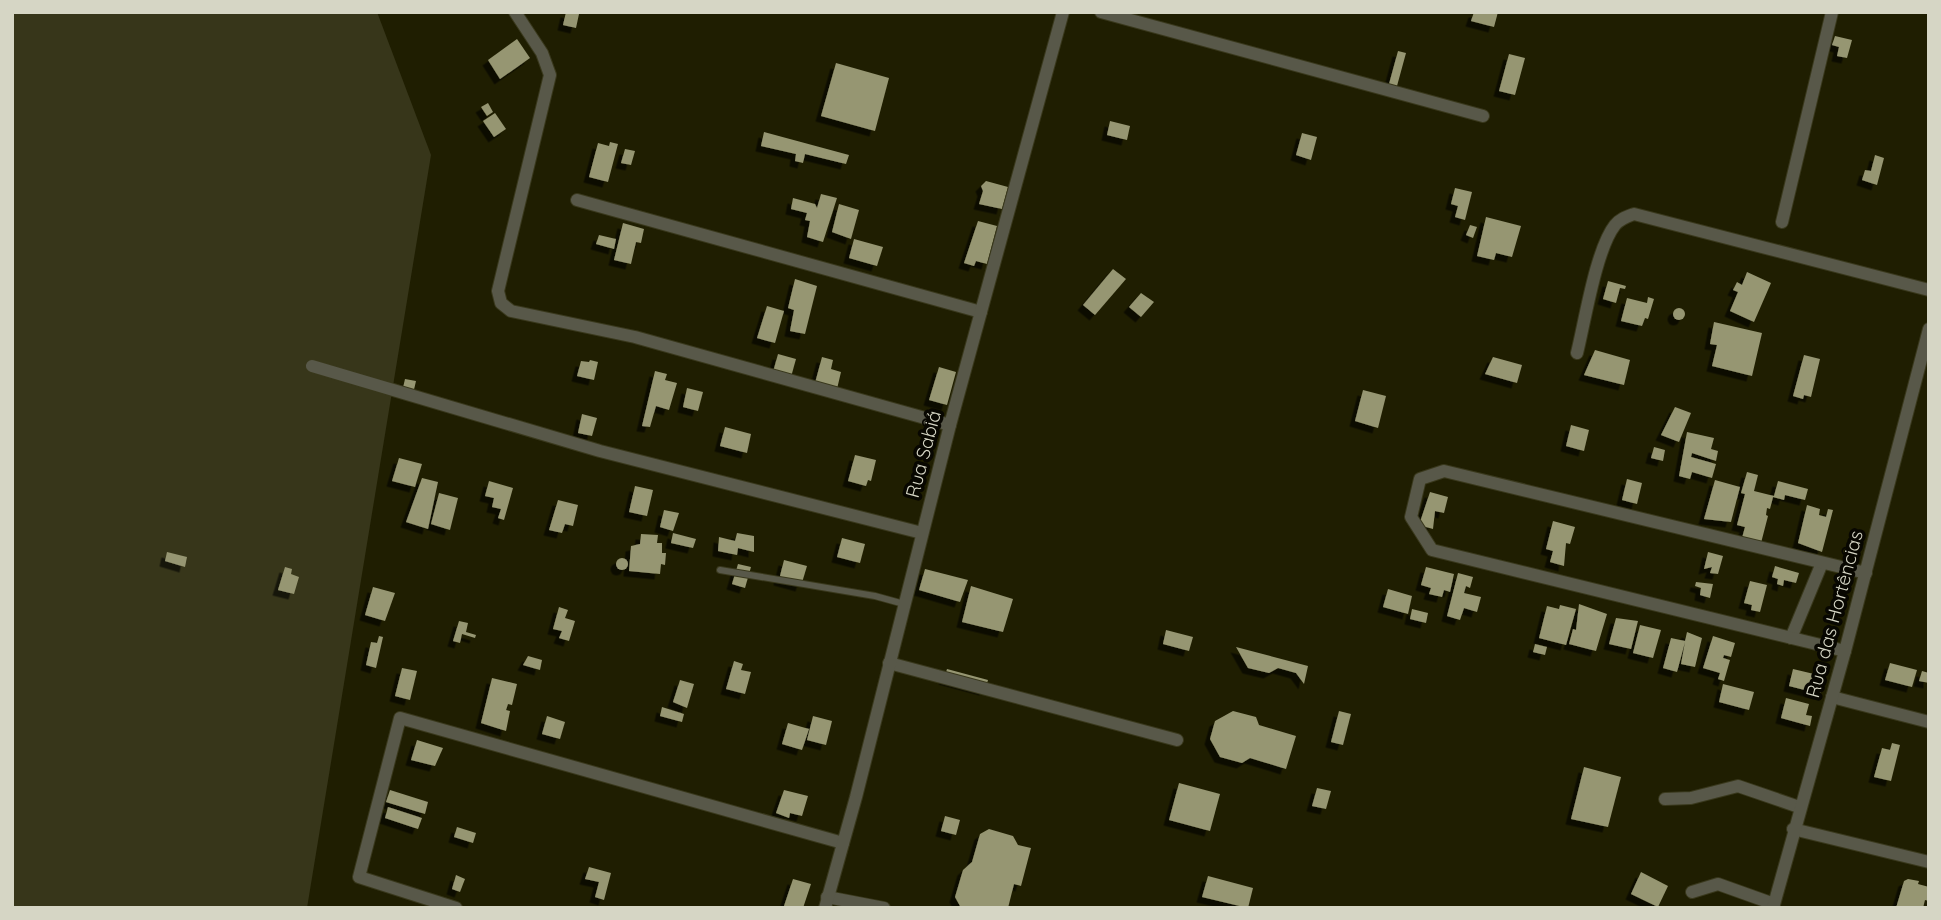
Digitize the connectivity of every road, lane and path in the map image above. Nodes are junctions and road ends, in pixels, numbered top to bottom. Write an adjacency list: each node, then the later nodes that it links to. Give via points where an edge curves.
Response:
1 (515, 12): 13 (street, via 542,53 550,75 499,291 505,307 635,337)
2 (1063, 12): 9 (street, Rua Sabiá)
3 (1101, 12): 5 (street)
4 (1832, 12): 7 (street)
5 (1483, 116)
6 (577, 200): 9 (street)
7 (1782, 222)
8 (1929, 290): 11 (street, via 1634,214 1614,226 1599,260)
9 (981, 312): 13 (street, Rua Sabiá)
10 (1929, 329): 17 (street, Rua das Hortências)
11 (1577, 353)
12 (312, 366): 14 (street, via 600,451)
13 (950, 425): 14 (street, Rua Sabiá)
14 (922, 533): 18 (street, Rua Sabiá)
15 (1822, 563): 17 (street); 19 (street); 19 (street, via 1444,471 1420,479 1411,517 1432,550)
16 (720, 570): 18 (lane)
17 (1866, 573): 20 (street, Rua das Hortências)
18 (904, 604): 21 (street, Rua Sabiá)
19 (1791, 638): 20 (street)
20 (1845, 651): 22 (street, Rua das Hortências)
21 (889, 663): 24 (street); 28 (street, Rua Sabiá)
22 (1832, 697): 23 (street); 26 (street, Rua das Hortências)
23 (1929, 722)
24 (1177, 740)
25 (1665, 799): 26 (street, via 1691,798 1738,786)
26 (1799, 807): 27 (street, Rua das Hortências)
27 (1793, 829): 29 (street); 32 (street, Rua das Hortências)
28 (843, 843): 31 (street, Rua Sabiá); 33 (street, via 400,718 359,877)
29 (1929, 862)
30 (1692, 892): 32 (street, via 1718,884)
31 (826, 903): 34 (street)
32 (1773, 906)
33 (456, 908)
34 (884, 908)

